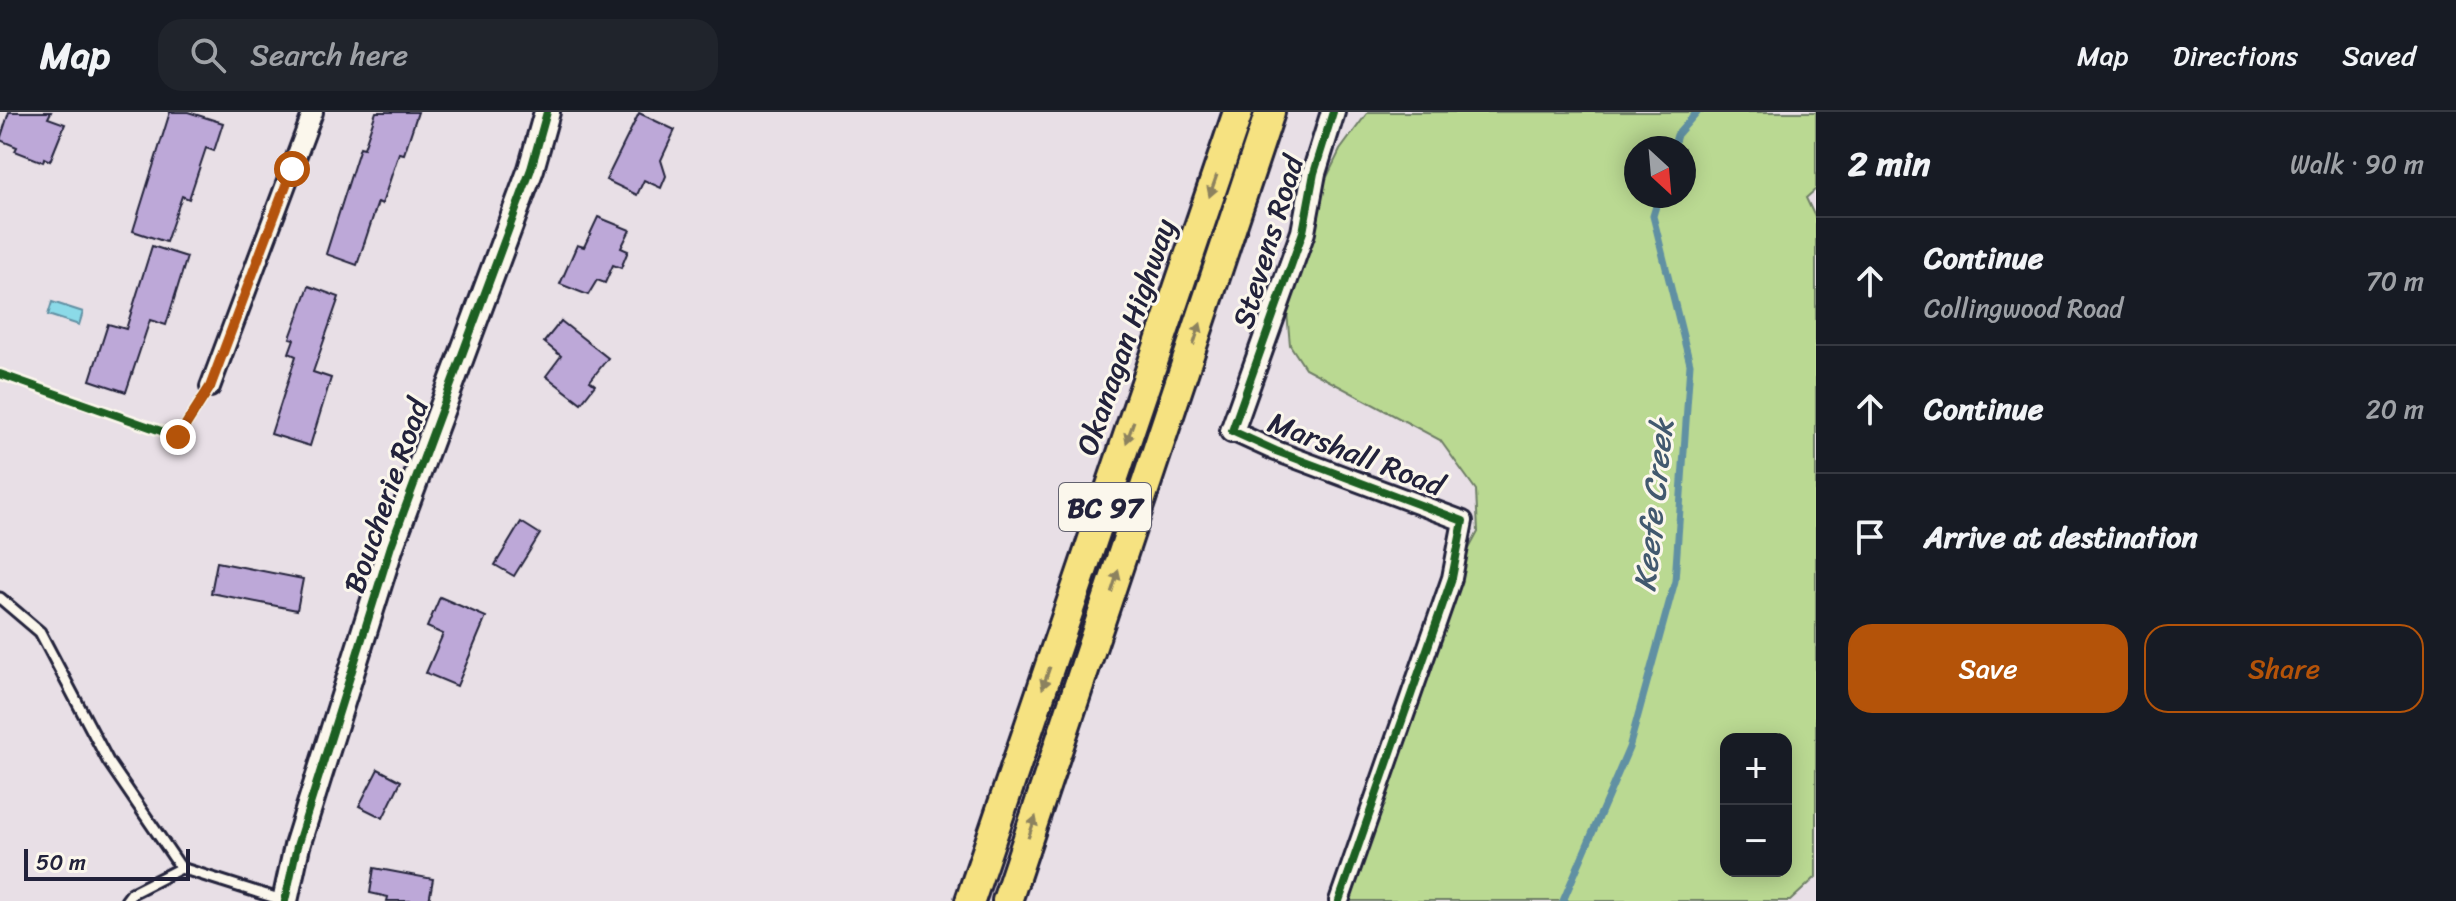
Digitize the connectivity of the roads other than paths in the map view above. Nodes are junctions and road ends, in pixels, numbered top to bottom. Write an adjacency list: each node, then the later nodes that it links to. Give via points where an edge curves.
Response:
1 (313, 112): 6 (street)
2 (547, 112): 11 (main road, Boucherie Road, via 531,169 391,546 297,846)
3 (1238, 112): 12 (highway, Okanagan Highway / BC 97, one-way to 12)
4 (1270, 112): 13 (highway, BC 97, one-way to 4)
5 (1333, 112): 7 (street, Stevens Road, via 1303,232)
6 (210, 387)
7 (1232, 431): 14 (street, Marshall Road, via 1463,521 1452,578)
8 (0, 598): 9 (lane, via 40,632 108,761)
9 (181, 868): 10 (lane); 11 (lane)
10 (126, 901)
11 (285, 901)
12 (970, 901)
13 (1007, 901)
14 (1339, 901)

